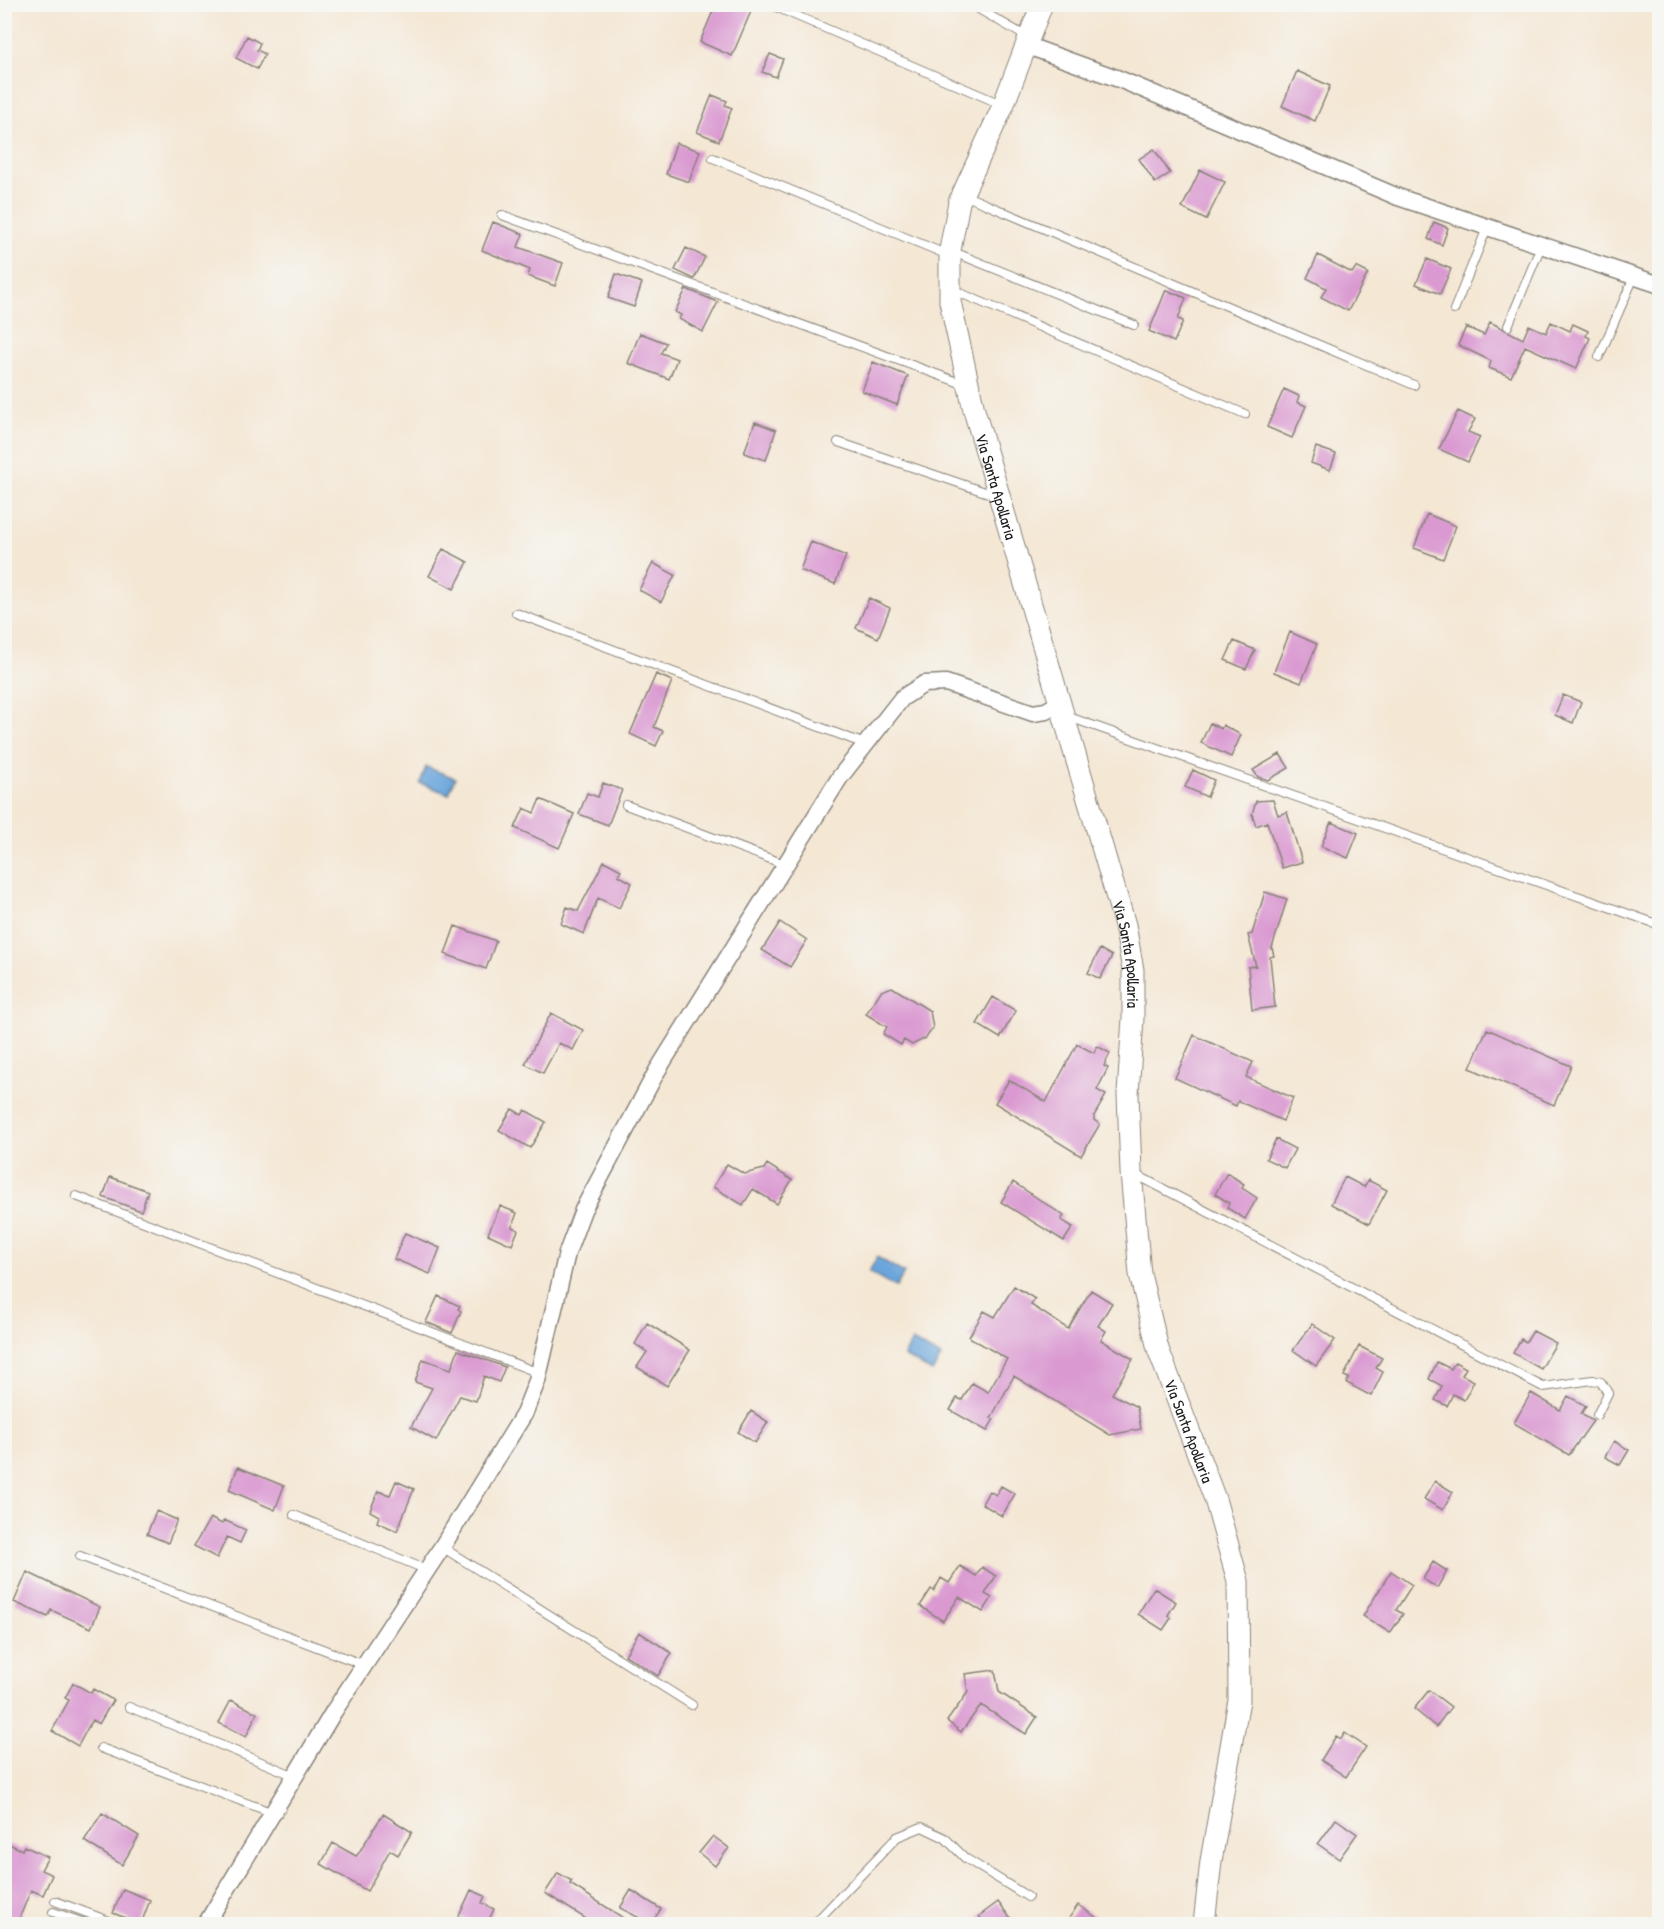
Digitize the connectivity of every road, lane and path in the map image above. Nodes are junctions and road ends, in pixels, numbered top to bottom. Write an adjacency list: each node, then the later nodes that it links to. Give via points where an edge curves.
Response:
1 (769, 4): 5 (lane)
2 (970, 4): 4 (lane)
3 (1042, 4): 4 (street, Via Santa Apollaria)
4 (1029, 42): 5 (street, Via Santa Apollaria); 9 (street, via 1398,197)
5 (1003, 106): 7 (street, Via Santa Apollaria)
6 (713, 158): 11 (lane)
7 (962, 194): 11 (street, Via Santa Apollaria); 20 (lane)
8 (502, 215): 19 (lane)
9 (1487, 228): 10 (street); 15 (lane)
10 (1541, 246): 12 (street); 17 (lane)
11 (950, 253): 14 (street, Via Santa Apollaria); 16 (lane)
12 (1634, 277): 13 (street); 18 (lane)
13 (1659, 285)
14 (950, 289): 19 (street, Via Santa Apollaria); 21 (lane)
15 (1454, 310)
16 (1134, 325)
17 (1508, 326)
18 (1599, 357)
19 (968, 386): 23 (street, Via Santa Apollaria)
20 (1414, 386)
21 (1245, 414)
22 (838, 442): 23 (lane)
23 (999, 497): 25 (street, Via Santa Apollaria)
24 (516, 613): 26 (lane)
25 (1060, 709): 26 (street, via 1033,713 950,684 929,683 902,698); 29 (lane); 30 (street, Via Santa Apollaria, via 1125,925 1133,970 1128,1094)
26 (865, 744): 28 (street)
27 (626, 805): 28 (lane)
28 (784, 864): 32 (street, via 657,1071 583,1210 567,1253)
29 (1659, 926)
30 (1131, 1172): 33 (lane, via 1543,1387 1601,1382 1608,1393); 51 (street, Via Santa Apollaria, via 1140,1274 1158,1349 1215,1498 1238,1581 1239,1700)
31 (76, 1196): 32 (lane)
32 (539, 1372): 35 (street, via 524,1414)
33 (1597, 1415)
34 (294, 1515): 37 (lane)
35 (442, 1547): 37 (street); 39 (lane)
36 (80, 1556): 38 (lane)
37 (427, 1570): 38 (street)
38 (364, 1665): 42 (street)
39 (692, 1705)
40 (129, 1707): 42 (lane)
41 (101, 1748): 43 (lane)
42 (295, 1776): 43 (street)
43 (273, 1813): 49 (street)
44 (1028, 1897): 50 (lane, via 965,1858 945,1838 922,1827 897,1837)
45 (55, 1901): 48 (lane)
46 (53, 1912): 47 (lane)
47 (87, 1924)
48 (117, 1924)
49 (206, 1924)
50 (814, 1924)
51 (1204, 1924)

